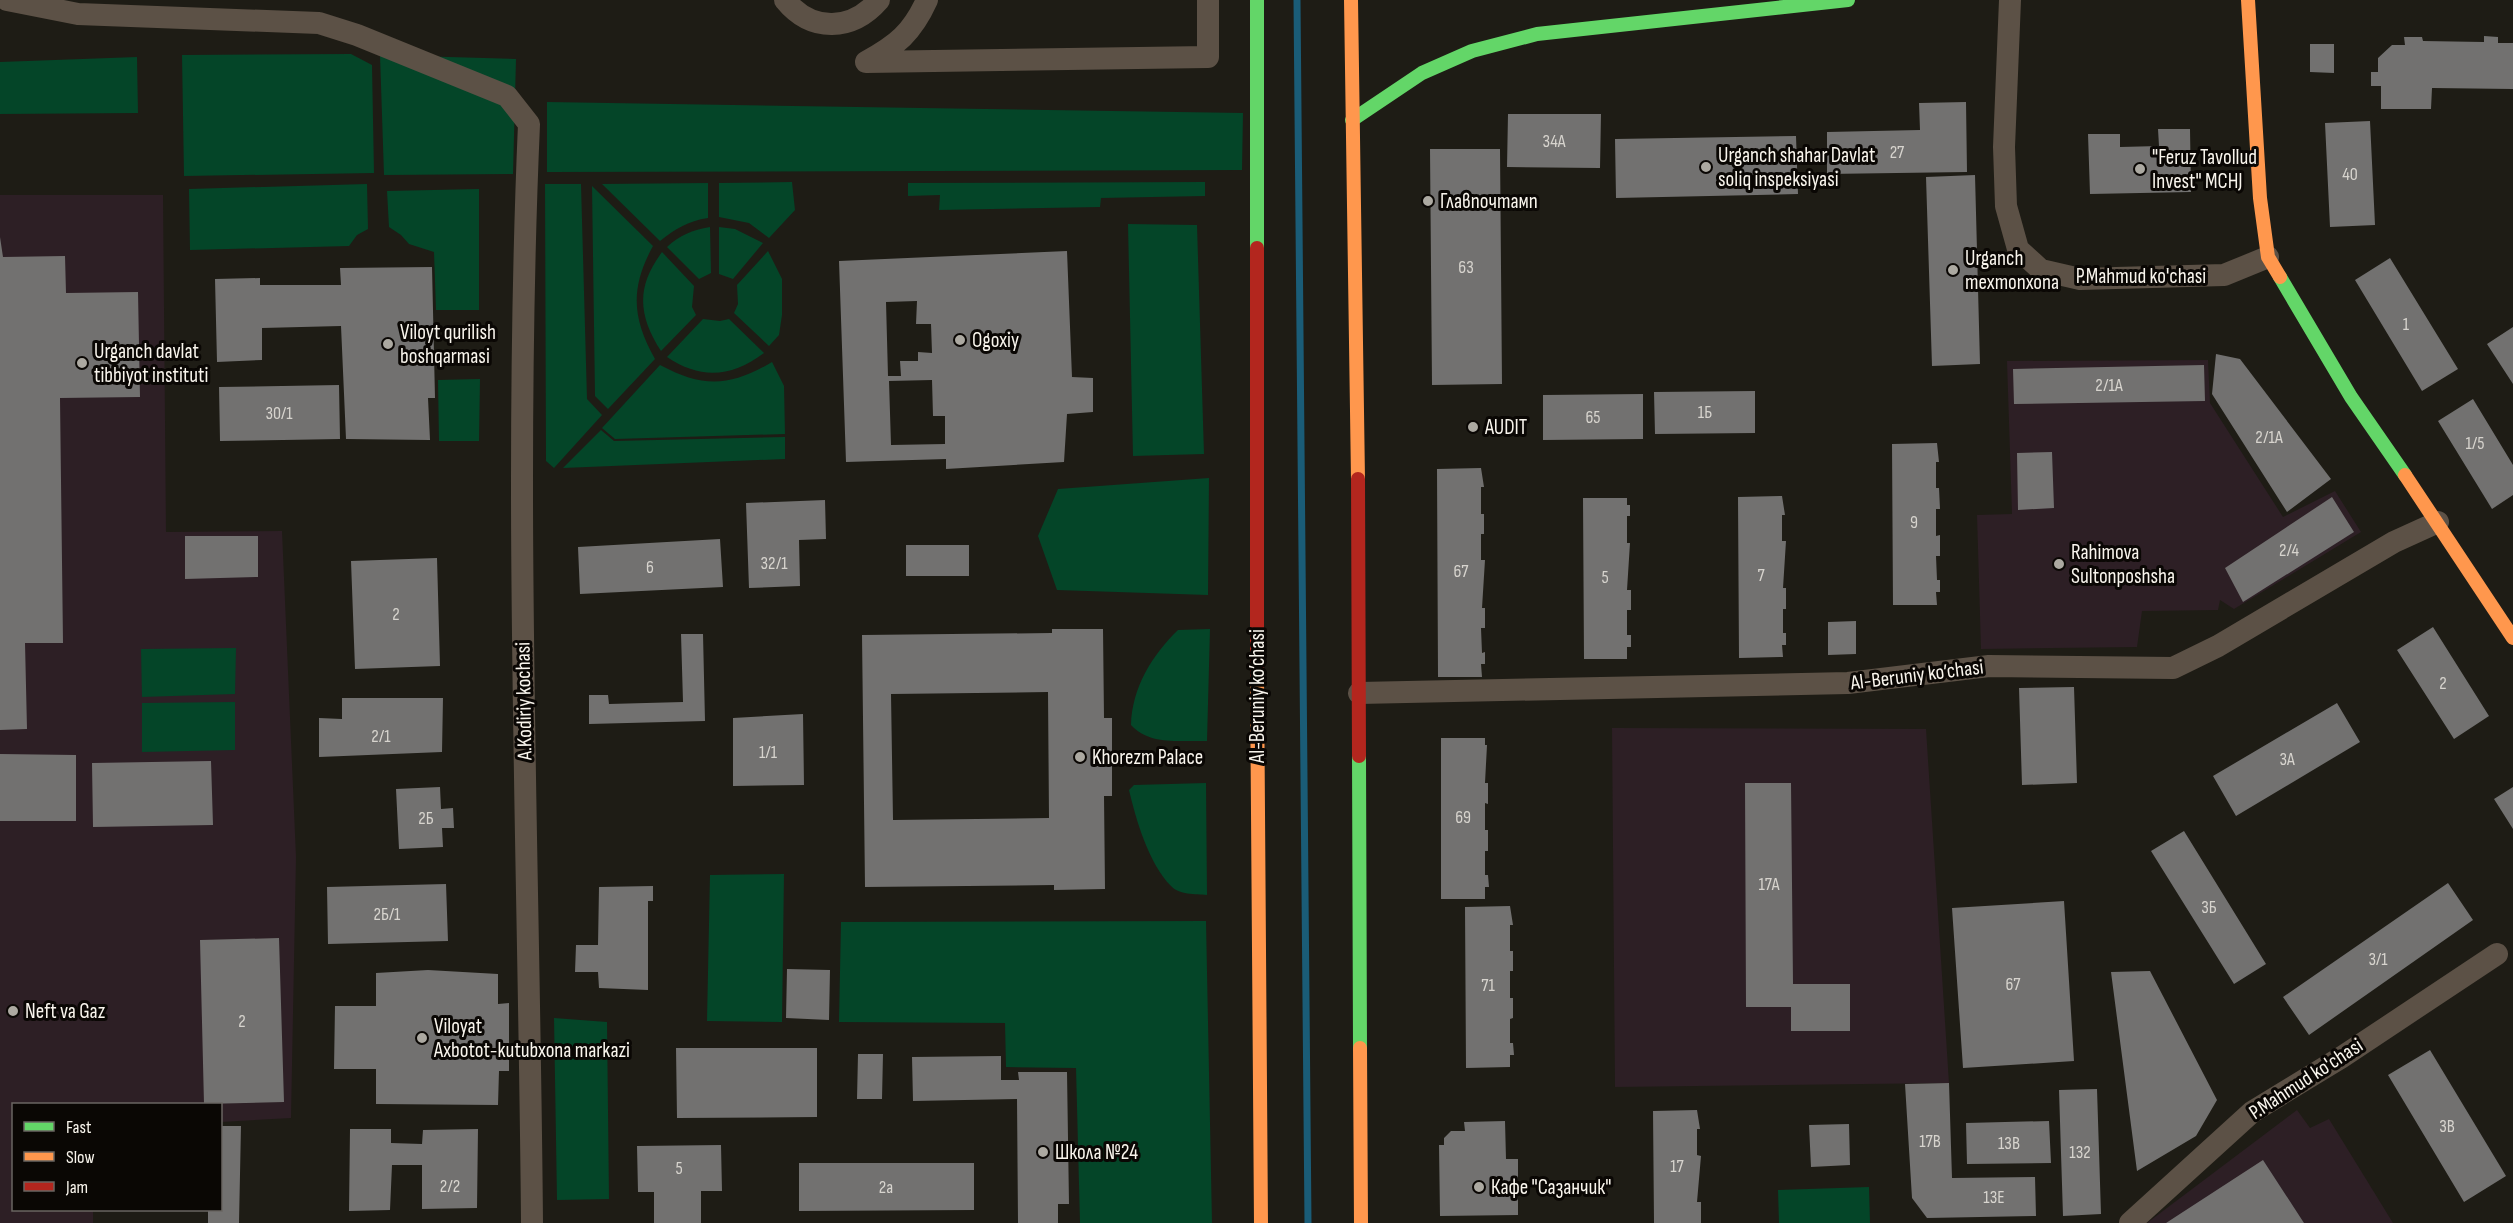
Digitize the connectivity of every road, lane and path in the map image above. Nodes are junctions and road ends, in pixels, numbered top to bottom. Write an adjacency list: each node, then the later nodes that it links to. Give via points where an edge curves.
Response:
1 (7, 0): 17 (street, A.Kodiriy kochasi, via 78,14 319,23 507,96 529,124 520,501)
2 (785, 0): 3 (street, via 798,14 815,23 834,25 852,22)
3 (879, 0)
4 (927, 0): 5 (street, via 917,22 895,46 866,62 1208,57)
5 (1208, 0)
6 (1257, 0): 18 (main road, Al-Beruniy ko’chasi)
7 (1351, 0): 11 (main road)
8 (1848, 0): 11 (main road, via 1536,34 1472,51 1422,73)
9 (2010, 0): 12 (street, P.Mahmud ko'chasi, via 2004,147 2006,206 2018,249 2041,270 2080,279 2224,275)
10 (2248, 2): 12 (main road, via 2260,198)
11 (1352, 120): 15 (main road, via 1359,447)
12 (2268, 257): 13 (main road, via 2351,397)
13 (2438, 522): 14 (main road); 15 (street, Al-Beruniy ko’chasi, via 2394,542 2218,646 2173,668 1989,666 1848,683)
14 (2513, 638)
15 (1359, 693): 19 (main road)
16 (2497, 954): 20 (street, P.Mahmud ko'chasi, via 2252,1112)
17 (532, 1223)
18 (1262, 1223)
19 (1361, 1223)
20 (2130, 1223)

